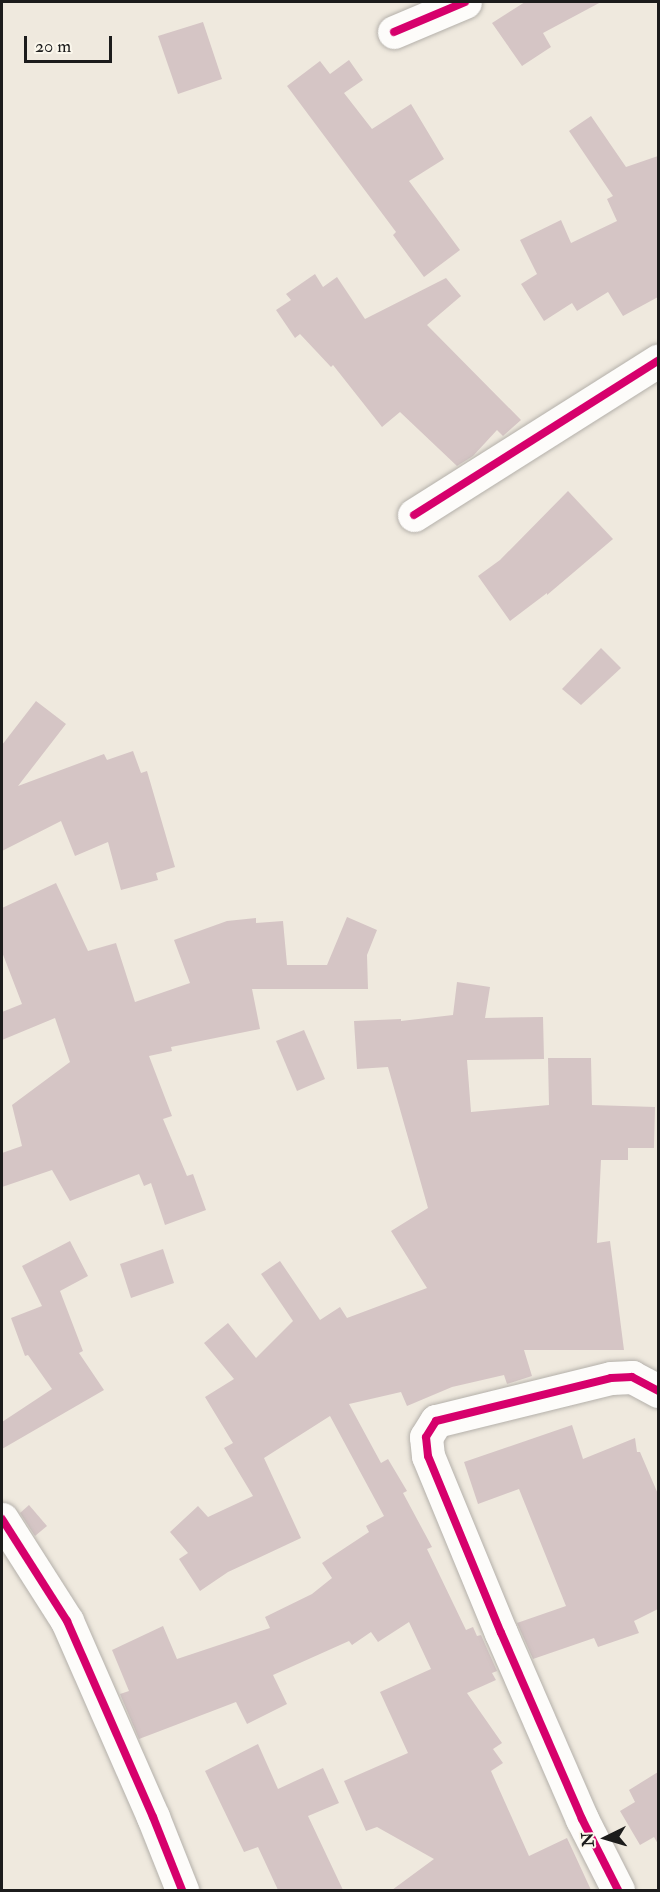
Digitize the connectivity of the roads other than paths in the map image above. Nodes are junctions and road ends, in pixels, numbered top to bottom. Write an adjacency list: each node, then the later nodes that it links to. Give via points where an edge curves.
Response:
1 (465, 2): 2 (street)
2 (394, 32)
3 (658, 361): 4 (street)
4 (414, 515)
5 (658, 1391): 8 (street, via 632,1377 611,1378 436,1421 426,1437 428,1456 501,1633 582,1819)
6 (2, 1519): 7 (street, via 67,1621)
7 (182, 1890)
8 (618, 1890)

